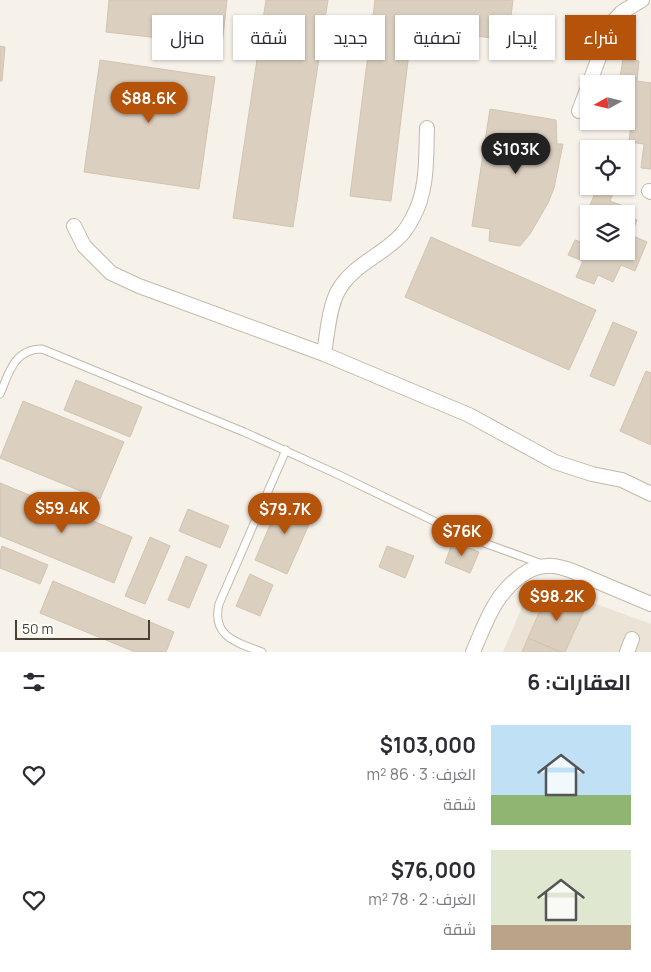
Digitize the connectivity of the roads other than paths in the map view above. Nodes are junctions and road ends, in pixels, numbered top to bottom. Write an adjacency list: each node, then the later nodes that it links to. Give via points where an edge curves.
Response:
1 (642, 0): 2 (street)
2 (623, 6): 3 (street, via 612,22)
3 (592, 75)
4 (427, 128): 6 (street, via 424,187 414,216 397,239 351,274 337,292)
5 (74, 226): 6 (street, via 84,246 110,273)
6 (324, 354): 9 (street, via 469,415 555,462 622,480)
7 (0, 394): 8 (lane, via 16,360 28,351 42,349)
8 (286, 450): 10 (lane, via 438,523); 12 (lane, via 218,611 220,626 229,638)
9 (651, 494)
10 (546, 566): 11 (street, via 570,570); 13 (street, via 524,573 506,588 492,608)
11 (651, 604)
12 (262, 652)
13 (473, 652)

